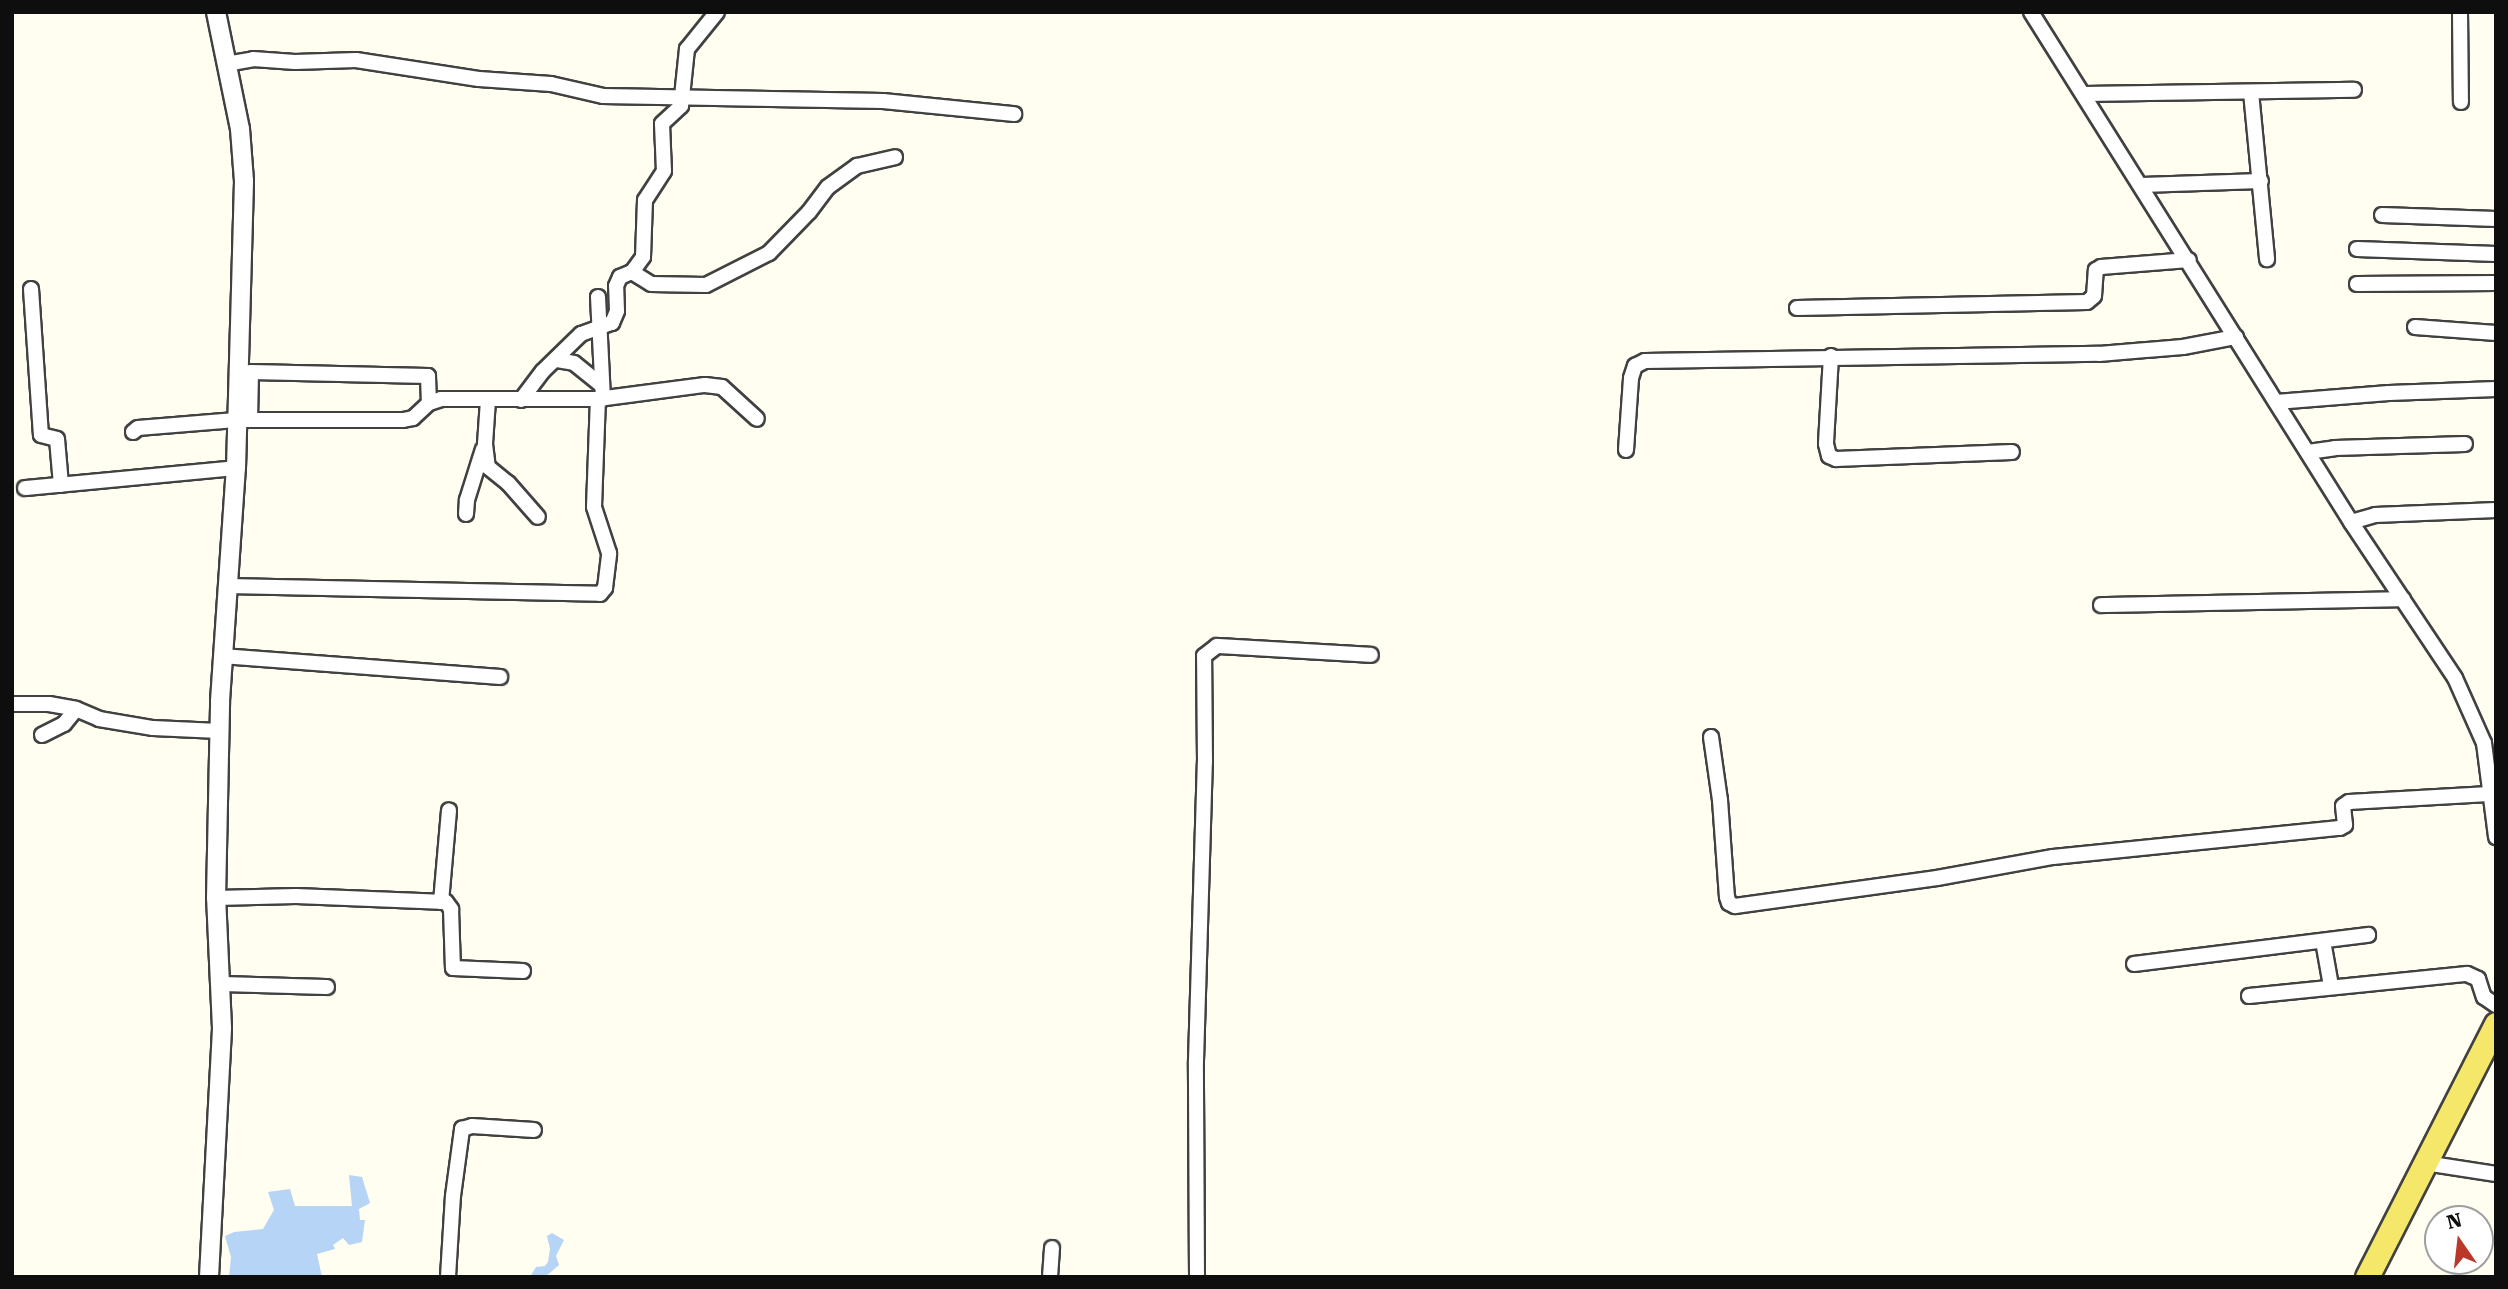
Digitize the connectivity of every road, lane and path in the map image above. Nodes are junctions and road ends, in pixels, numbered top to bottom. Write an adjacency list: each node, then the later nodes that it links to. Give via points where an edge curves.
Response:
1 (216, 12): 5 (street)
2 (717, 12): 9 (street, via 687,49)
3 (2031, 12): 8 (street)
4 (2460, 12): 10 (street)
5 (226, 64): 9 (street, via 253,59 356,60 479,79 551,84 591,95); 40 (street, via 240,129 244,181)
6 (2354, 90): 7 (street)
7 (2251, 92): 8 (street); 13 (street)
8 (2085, 94): 14 (street)
9 (681, 97): 11 (street, via 888,101); 21 (street, via 681,106 663,124 664,171 645,200 643,257)
10 (2461, 102)
11 (1014, 114)
12 (895, 157): 21 (street, via 857,166 828,187 769,253 706,285 650,284)
13 (2261, 181): 14 (street); 19 (street)
14 (2142, 185): 20 (street)
15 (2382, 215): 16 (street)
16 (2496, 219)
17 (2357, 249): 18 (street)
18 (2496, 254)
19 (2267, 259)
20 (2189, 260): 26 (street, via 2101,267 2094,296 2087,302); 30 (street)
21 (632, 272): 28 (street, via 620,277 617,311 612,323)
22 (2496, 283): 23 (street)
23 (2357, 284)
24 (30, 289): 48 (street, via 41,435 57,439)
25 (598, 297): 28 (street)
26 (1797, 308)
27 (2415, 327): 29 (street)
28 (600, 330): 32 (street, via 581,334); 34 (street)
29 (2496, 333)
30 (2236, 337): 31 (street, via 2099,354); 37 (street)
31 (1831, 356): 44 (street, via 1639,363 1631,378); 45 (street, via 1829,456)
32 (557, 359): 34 (street, via 574,363); 36 (street)
33 (2496, 389): 37 (street)
34 (601, 395): 36 (street); 39 (street, via 722,387); 54 (street, via 594,507 608,548 605,588 596,596)
35 (488, 400): 36 (street); 38 (street); 42 (street)
36 (521, 400)
37 (2276, 402): 46 (street)
38 (429, 403): 40 (street, via 413,418 403,420); 40 (street, via 428,376 251,372)
39 (757, 419)
40 (243, 420): 41 (street); 47 (street)
41 (133, 432)
42 (485, 444): 51 (street); 52 (street, via 488,467)
43 (2465, 444): 46 (street)
44 (1626, 450)
45 (2012, 452)
46 (2308, 452): 53 (street)
47 (236, 468): 48 (street); 54 (street)
48 (61, 485): 49 (street)
49 (25, 488)
50 (2496, 510): 53 (street, via 2375,515)
51 (466, 514)
52 (538, 517)
53 (2351, 522): 55 (street)
54 (227, 586): 58 (street)
55 (2403, 599): 56 (street); 65 (street, via 2455,678 2476,720 2484,743)
56 (2101, 605)
57 (1371, 655): 87 (street, via 1217,646 1204,656 1205,772 1196,1011)
58 (222, 656): 59 (street); 62 (street)
59 (500, 677)
60 (12, 704): 61 (street)
61 (76, 709): 62 (street, via 99,719 153,728); 63 (street, via 64,724)
62 (219, 732): 68 (street)
63 (42, 735)
64 (1711, 737): 65 (street, via 1727,897 1735,906 2053,857 2340,828 2345,825 2343,806 2349,802)
65 (2489, 794): 67 (street)
66 (449, 810): 69 (street)
67 (2496, 837)
68 (216, 898): 69 (street); 74 (street)
69 (441, 902): 73 (street, via 451,909 453,968)
70 (2368, 935): 71 (street)
71 (2323, 941): 72 (street); 75 (street)
72 (2134, 964)
73 (523, 971)
74 (221, 984): 76 (street); 84 (street)
75 (2331, 985): 77 (street); 78 (street, via 2467,974 2478,979 2484,997)
76 (327, 987)
77 (2249, 996)
78 (2496, 1005)
79 (2496, 1024): 81 (main road)
80 (534, 1130): 85 (street, via 462,1129)
81 (2425, 1163): 82 (street); 88 (main road)
82 (2496, 1174)
83 (1052, 1248): 86 (street)
84 (209, 1277)
85 (448, 1277)
86 (1051, 1277)
87 (1197, 1277)
88 (2367, 1277)

